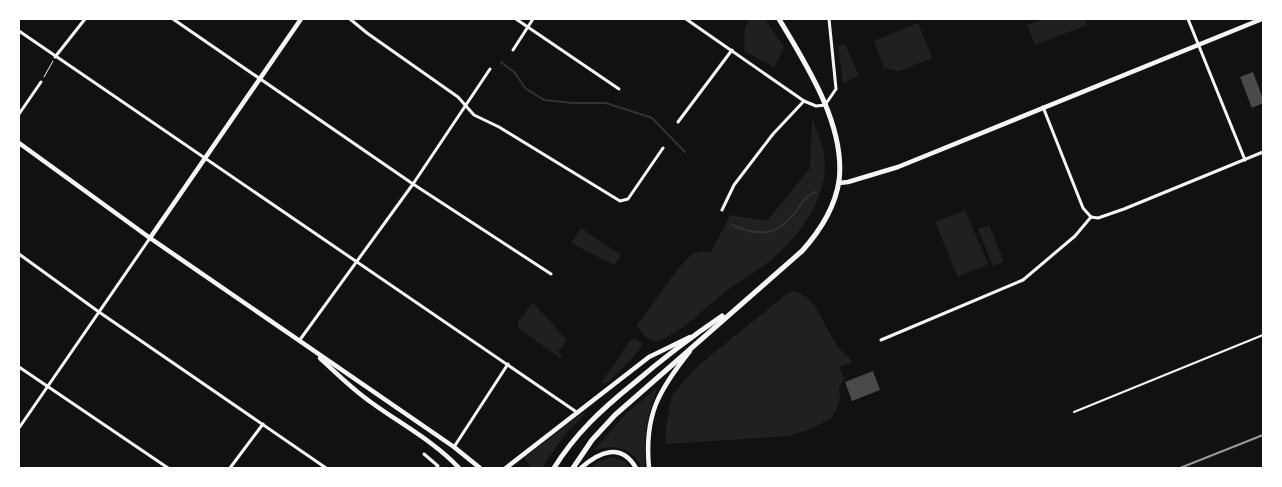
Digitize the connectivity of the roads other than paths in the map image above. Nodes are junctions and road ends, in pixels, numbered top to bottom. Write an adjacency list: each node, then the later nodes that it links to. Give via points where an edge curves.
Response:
1 (85, 19): 17 (street)
2 (173, 19): 19 (street)
3 (301, 19): 19 (street)
4 (350, 19): 23 (street)
5 (516, 19): 12 (street)
6 (533, 19): 12 (street)
7 (686, 19): 16 (street)
8 (779, 19): 24 (main road)
9 (829, 19): 24 (street, via 836,89)
10 (1188, 19): 14 (street)
11 (1262, 19): 14 (street)
12 (528, 27): 15 (street); 21 (street)
13 (19, 32): 17 (street)
14 (1199, 44): 25 (street); 32 (street)
15 (513, 50)
16 (732, 50): 22 (street); 27 (street)
17 (55, 57): 31 (street)
18 (490, 69): 23 (street)
19 (260, 79): 31 (street); 34 (street)
20 (41, 82): 26 (street)
21 (619, 89)
22 (804, 101): 24 (street, via 816,106); 35 (street, via 773,134 734,185)
23 (465, 105): 29 (street, via 479,118 624,202); 34 (street)
24 (825, 105): 33 (main road, via 837,144)
25 (1044, 107): 33 (street, via 898,167); 36 (street, via 1083,208)
26 (19, 114)
27 (678, 122)
28 (19, 143): 37 (street)
29 (663, 148)
30 (1263, 152): 32 (street)
31 (206, 158): 37 (street); 39 (street)
32 (1245, 160): 36 (street, via 1124,209 1098,218)
33 (839, 183): 41 (main road, via 829,212 810,242)
34 (413, 184): 39 (street); 40 (street)
35 (722, 210)
36 (1091, 217): 45 (street, via 1075,236 1023,280)
37 (150, 238): 42 (street); 46 (street)
38 (19, 254): 42 (street)
39 (357, 263): 46 (street); 49 (street)
40 (551, 274)
41 (738, 306): 43 (main road); 47 (main road)
42 (99, 312): 51 (street); 54 (street)
43 (694, 335): 53 (street, via 649,358); 65 (main road, via 596,416 575,438)
44 (1263, 335): 52 (lane)
45 (881, 340)
46 (299, 341): 48 (street)
47 (697, 344): 66 (main road, via 615,415); 69 (street, via 669,378 657,399 649,428)
48 (312, 350): 56 (street); 58 (street, via 353,389 426,440)
49 (508, 364): 53 (street); 56 (street)
50 (19, 368): 51 (street)
51 (47, 387): 55 (street); 59 (street)
52 (1074, 412)
53 (578, 413): 64 (street)
54 (263, 424): 60 (street); 61 (street)
55 (19, 428)
56 (454, 447): 63 (street)
57 (424, 454): 62 (street, via 438,466)
58 (457, 467)
59 (168, 468)
60 (230, 468)
61 (326, 468)
62 (436, 468)
63 (480, 468)
64 (506, 468)
65 (554, 468)
66 (573, 468)
67 (581, 468): 68 (street, via 597,456 611,452 624,455)
68 (636, 468)
69 (649, 468)

